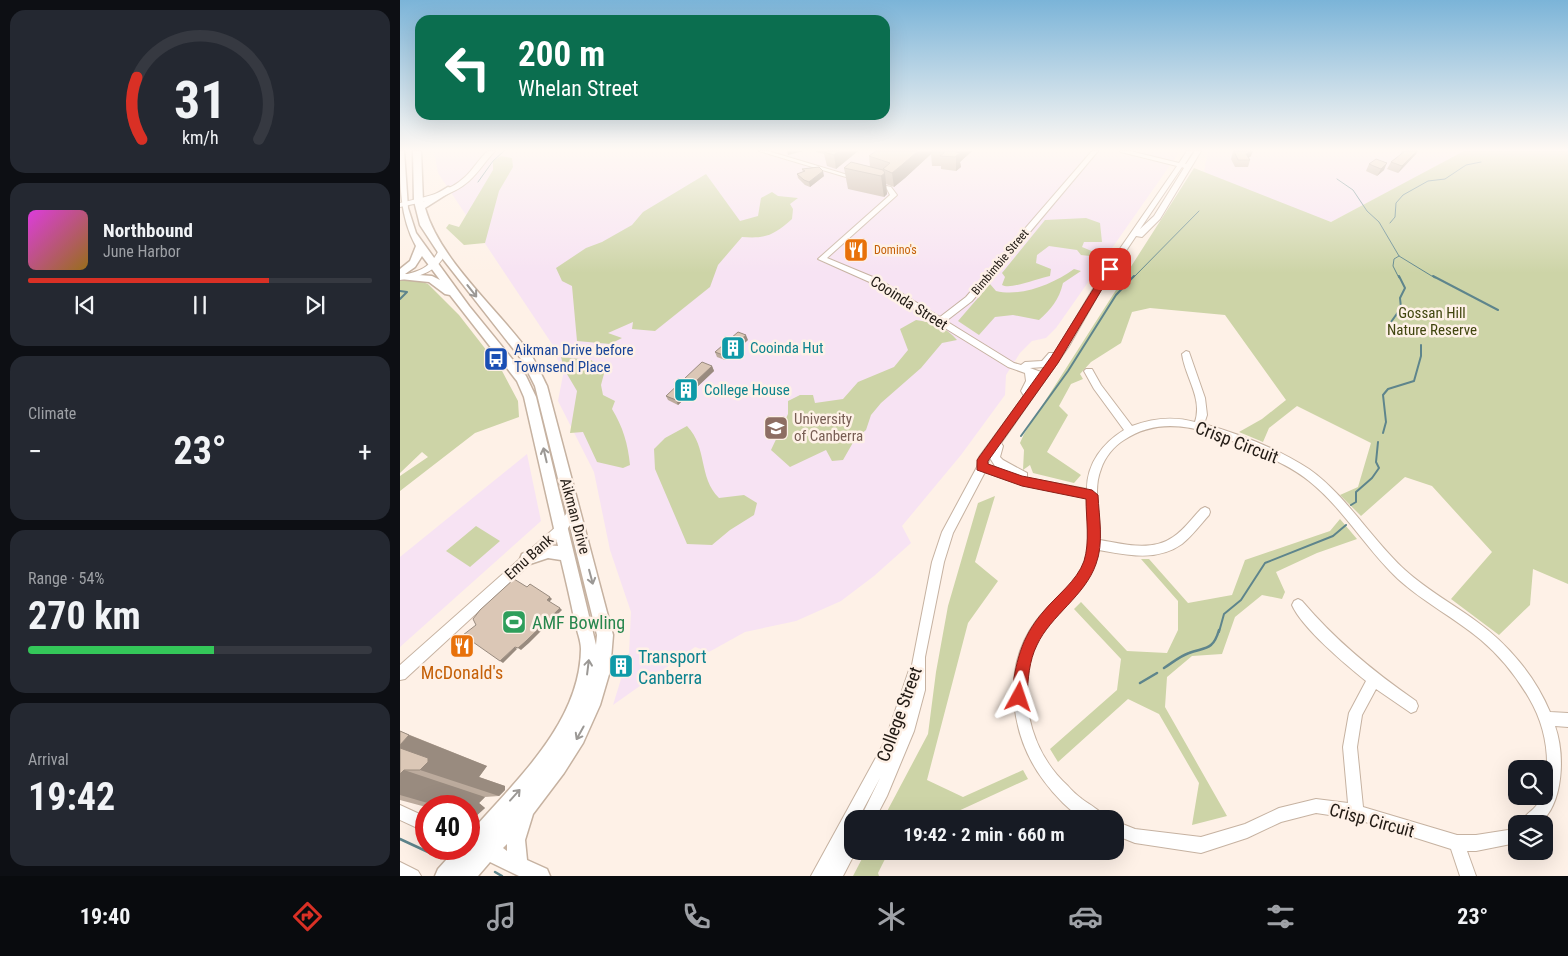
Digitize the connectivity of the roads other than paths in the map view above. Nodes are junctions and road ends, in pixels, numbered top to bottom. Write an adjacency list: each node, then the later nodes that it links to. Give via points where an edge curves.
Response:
1 (418, 192): 7 (main road, Aikman Drive)
2 (444, 192): 7 (main road)
3 (892, 192): 15 (street, Cooinda Street, via 891,198 822,259 877,282)
4 (1060, 192): 15 (street, Bimbimbie Street, via 969,299)
5 (1170, 192): 16 (street, College Street, via 1156,217 1116,259)
6 (433, 193): 7 (street)
7 (418, 203): 8 (street); 10 (main road, Aikman Drive, via 425,225)
8 (402, 204): 9 (main road, Aikman Drive)
9 (420, 247): 12 (main road, Aikman Drive); 13 (main road, via 418,259)
10 (442, 252): 11 (main road, Aikman Drive); 12 (street, via 440,261)
11 (451, 264): 12 (street); 29 (main road, Aikman Drive, one-way to 29, via 529,360 541,386 549,414)
12 (434, 266): 13 (street); 14 (main road, Aikman Drive)
13 (401, 276): 14 (main road, via 432,279)
14 (456, 295): 29 (main road, Aikman Drive, one-way to 14, via 522,379)
15 (939, 322): 18 (street, Cooinda Street, via 992,355)
16 (1066, 344): 18 (street, via 1058,347 1044,364); 20 (street, College Street)
17 (1186, 354): 22 (street, via 1187,366 1201,397 1204,414)
18 (1027, 368): 20 (street, Cooinda Street); 21 (street, via 1031,381 1026,391)
19 (1089, 372): 23 (street)
20 (1044, 376): 21 (street, College Street)
21 (1029, 398): 24 (street, College Street)
22 (1199, 424): 23 (street, Crisp Circuit, via 1166,422); 39 (street, Crisp Circuit, via 1282,458 1318,482 1403,576 1495,644 1524,679)
23 (1130, 430): 27 (street, Crisp Circuit, via 1104,451 1097,463)
24 (999, 442): 25 (street, College Street); 26 (street, via 995,458 999,463)
25 (982, 467): 26 (street); 34 (street, College Street, via 948,532 938,562)
26 (1032, 483): 27 (street)
27 (1092, 495): 30 (street, Crisp Circuit)
28 (1206, 512): 30 (street, via 1177,541 1157,550 1128,550)
29 (565, 520): 31 (main road, Aikman Drive); 32 (street, Emu Bank); 35 (street, Emu Bank); 41 (main road, Aikman Drive, one-way to 41, via 605,635 602,676 596,698 578,736)
30 (1093, 544): 43 (street, Crisp Circuit, via 1090,563 1083,576 1031,640 1023,663 1019,697 1026,735 1037,761 1056,787)
31 (569, 557): 32 (main road, via 551,551 534,554); 50 (main road, Aikman Drive, one-way to 31, via 555,746 581,695 589,648)
32 (527, 559): 36 (street, Emu Bank)
33 (1298, 605): 37 (street, via 1311,622)
34 (919, 658): 42 (street, College Street, via 918,690 907,731); 63 (street, College Street, via 891,744)
35 (400, 666)
36 (400, 674)
37 (1374, 680): 38 (street); 45 (street, via 1356,713 1350,747)
38 (1411, 706)
39 (1546, 718): 40 (street); 46 (street, Crisp Circuit, via 1554,744 1555,778 1544,809)
40 (1568, 720)
41 (525, 808): 51 (main road, Aikman Drive); 57 (main road, via 516,840)
42 (872, 810)
43 (1086, 810)
44 (400, 812): 47 (street)
45 (1356, 812): 48 (street, Crisp Circuit, via 1316,806 1279,815 1247,831 1202,845); 52 (street, Crisp Circuit)
46 (1537, 815)
47 (415, 820)
48 (1124, 831)
49 (1508, 837): 52 (street, Crisp Circuit)
50 (480, 838)
51 (480, 842)
52 (1457, 843): 65 (street)
53 (480, 850): 57 (main road)
54 (844, 859): 64 (street)
55 (460, 860): 60 (main road, Aikman Drive)
56 (469, 860): 61 (main road, Aikman Drive)
57 (518, 865): 62 (main road)
58 (400, 870): 59 (street)
59 (414, 876)
60 (445, 876)
61 (465, 876)
62 (540, 876)
63 (819, 876)
64 (835, 876)
65 (1468, 876)

